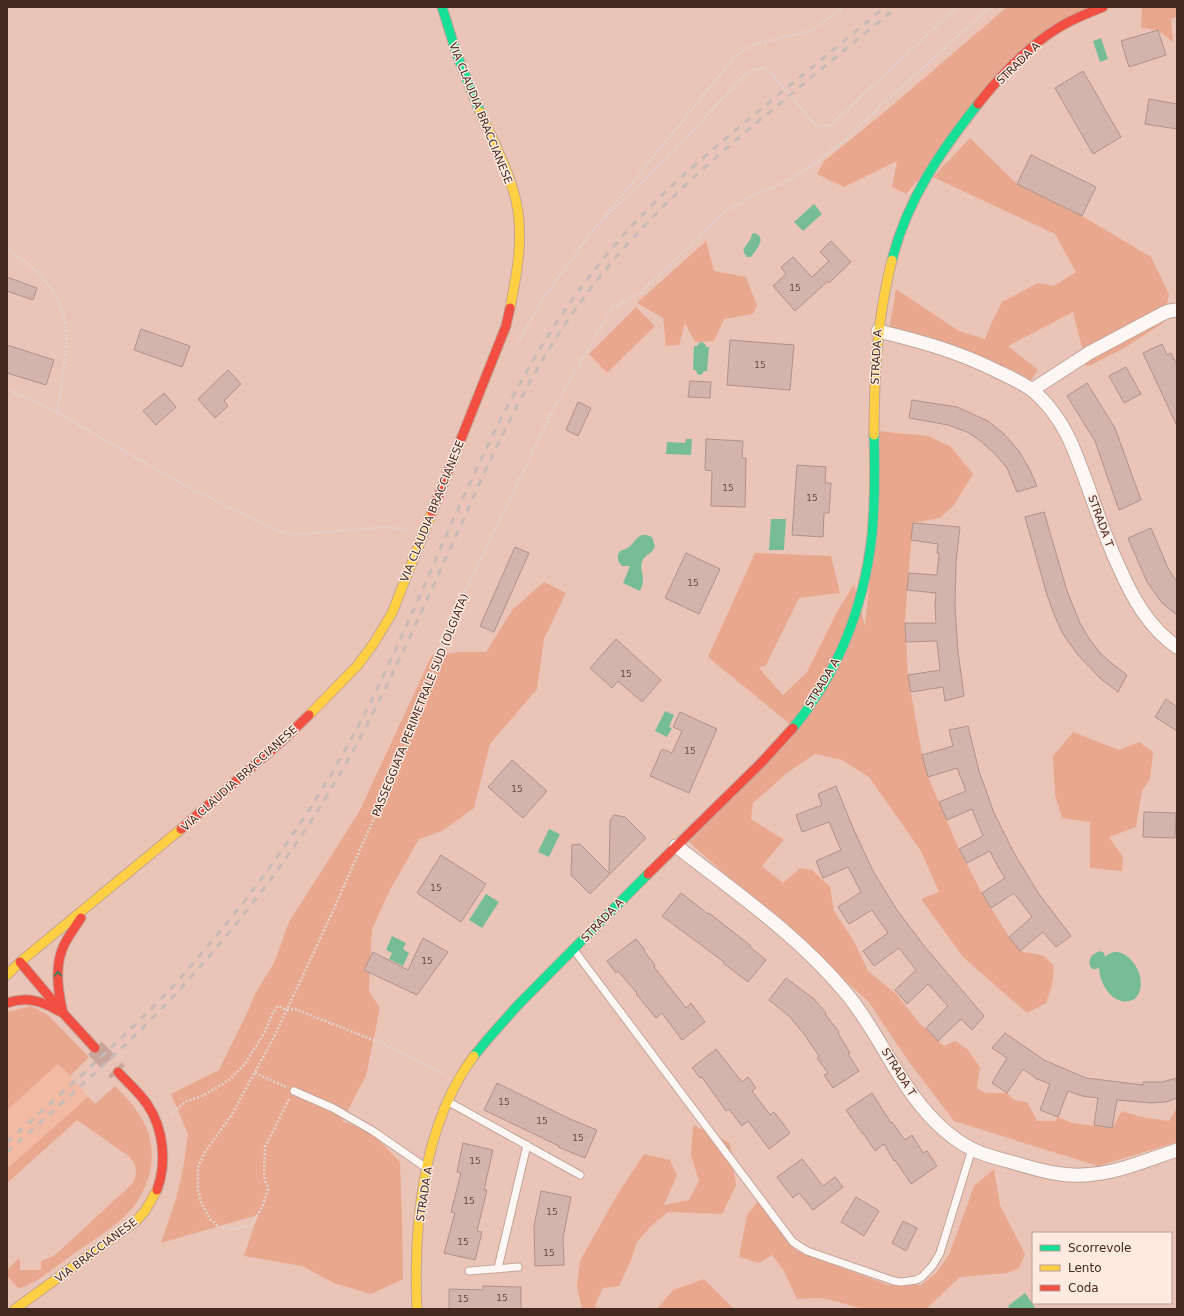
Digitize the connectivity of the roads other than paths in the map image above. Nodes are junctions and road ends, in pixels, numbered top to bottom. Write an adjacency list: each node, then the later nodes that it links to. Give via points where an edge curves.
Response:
1 (442, 7): 8 (street, VIA CLAUDIA BRACCIANESE, via 448,33 476,104 506,169 516,202 517,267 506,326 392,613 357,666 283,740)
2 (1103, 7): 4 (street, STRADA A, via 1053,31 1024,54 973,110 943,151 921,185 900,233 888,270)
3 (1177, 310): 5 (street, via 1162,314 1089,353)
4 (878, 332): 5 (street, STRADA T, via 947,350 1016,380); 7 (street, STRADA A, via 872,536 863,586 847,636 829,676 796,724 761,764)
5 (1032, 390): 6 (street, STRADA T, via 1055,414 1071,443 1112,551 1134,598 1150,622)
6 (1177, 647)
7 (676, 846): 9 (street, STRADA A); 19 (street, STRADA T, via 767,916 815,959 847,994 915,1099 940,1126)
8 (88, 906): 10 (street); 13 (street, one-way to 8, via 58,992 58,968 64,946)
9 (574, 949): 17 (street, STRADA A, via 487,1039 469,1062); 19 (lane, via 793,1242 807,1251 894,1281 910,1282 922,1277 940,1253)
10 (20, 962): 11 (street); 13 (street)
11 (7, 975)
12 (7, 1003): 13 (street, via 27,999 43,1002)
13 (63, 1013): 14 (street)
14 (95, 1048)
15 (118, 1072): 26 (street, VIA BRACCIANESE, via 145,1102 157,1124 163,1146 164,1169 158,1188 149,1206 136,1222)
16 (294, 1090): 21 (lane, via 333,1108)
17 (447, 1100): 18 (lane); 21 (street, STRADA A)
18 (527, 1145): 22 (lane); 24 (lane)
19 (972, 1149): 20 (street, STRADA T, via 999,1159 1064,1175 1107,1172)
20 (1177, 1150)
21 (427, 1168): 27 (street, STRADA A, via 418,1233)
22 (580, 1174)
23 (518, 1267): 24 (lane)
24 (498, 1268): 25 (lane)
25 (469, 1271)
26 (15, 1309)
27 (417, 1309)

